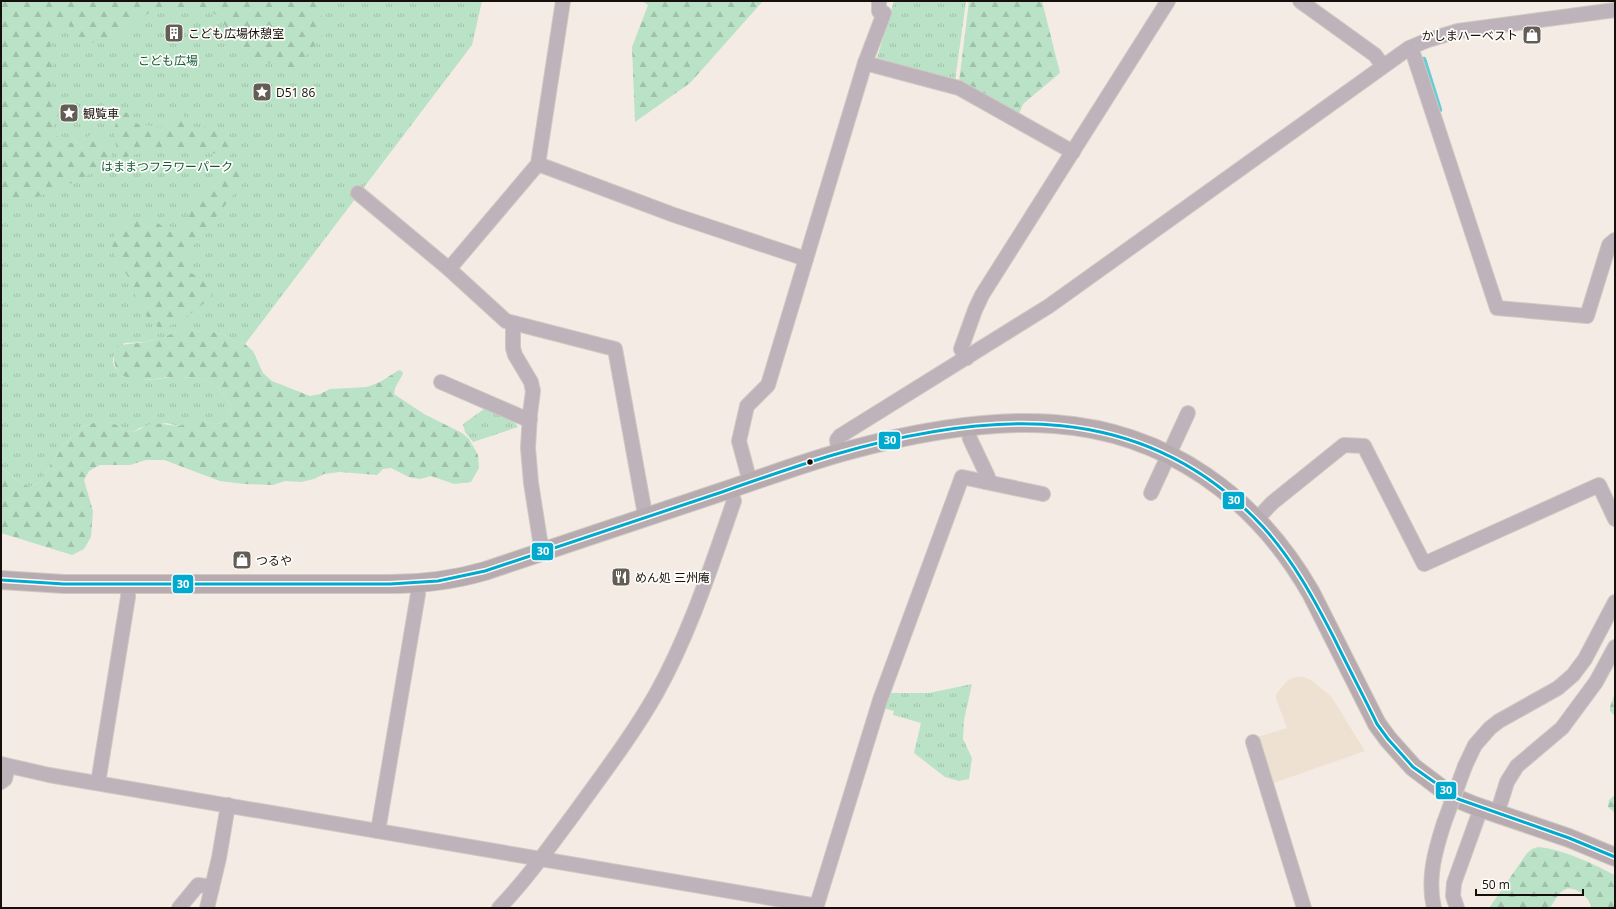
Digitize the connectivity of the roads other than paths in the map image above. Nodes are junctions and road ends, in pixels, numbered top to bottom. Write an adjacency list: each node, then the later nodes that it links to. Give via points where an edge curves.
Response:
1 (563, 1): 10 (street)
2 (878, 1): 7 (street, via 879,11 884,13)
3 (1168, 1): 9 (street)
4 (1300, 1): 8 (street, via 1375,55)
5 (1615, 10): 6 (street, via 1458,31)
6 (1410, 48): 8 (street); 12 (street, via 1496,308 1587,316 1609,245)
7 (865, 63): 9 (street, via 960,88); 13 (street)
8 (1383, 66): 16 (street, via 1049,306)
9 (1073, 152): 16 (street, via 979,302 961,349)
10 (538, 164): 13 (street, via 674,216); 14 (street)
11 (358, 193): 14 (street)
12 (1615, 240)
13 (806, 259): 23 (street, via 768,385 747,406 739,441)
14 (449, 270): 15 (street, via 506,321)
15 (513, 323): 19 (street, via 512,348 531,382 533,391); 28 (street, via 615,349)
16 (967, 358): 21 (street, via 840,436 837,440)
17 (441, 382): 19 (street)
18 (1188, 413): 22 (street)
19 (530, 419): 31 (street, via 528,448 531,483)
20 (968, 428): 21 (main road, via 909,437); 22 (main road, via 1030,423 1078,427 1122,437); 24 (street, via 970,439 988,477)
21 (839, 453): 23 (main road)
22 (1168, 455): 26 (street); 29 (main road, via 1205,476 1241,503)
23 (750, 482): 25 (main road)
24 (986, 482): 27 (street); 47 (street, via 962,477 878,706)
25 (730, 489): 28 (main road); 45 (street, via 734,501 695,610 669,669 626,742)
26 (1151, 493)
27 (1043, 494)
28 (647, 517): 31 (main road)
29 (1257, 519): 30 (street, via 1272,503 1344,445 1364,446 1424,564 1599,485); 42 (main road, via 1278,542 1312,593 1368,707 1388,739 1427,779 1458,799)
30 (1615, 519)
31 (544, 551): 33 (main road, via 466,576)
32 (1, 580): 34 (main road, via 43,584)
33 (417, 583): 34 (main road); 43 (street, via 418,594)
34 (128, 584): 40 (street)
35 (1615, 602): 52 (street, bridge, via 1574,675 1558,688 1499,721 1475,745 1436,848 1431,880)
36 (1615, 646): 42 (street, via 1596,682 1562,728 1517,766)
37 (1253, 742): 51 (street)
38 (4, 765): 39 (street, via 5,779); 40 (street)
39 (1, 782)
40 (98, 783): 41 (street)
41 (228, 805): 43 (street); 46 (street)
42 (1489, 811): 44 (main road, via 1569,838); 53 (street, via 1454,884)
43 (378, 831): 45 (street)
44 (1615, 857)
45 (541, 859): 47 (street); 50 (street)
46 (212, 887): 48 (street, via 198,885); 49 (street)
47 (817, 907)
48 (179, 908)
49 (207, 908)
50 (499, 908)
51 (1304, 908)
52 (1434, 908)
53 (1456, 908)

